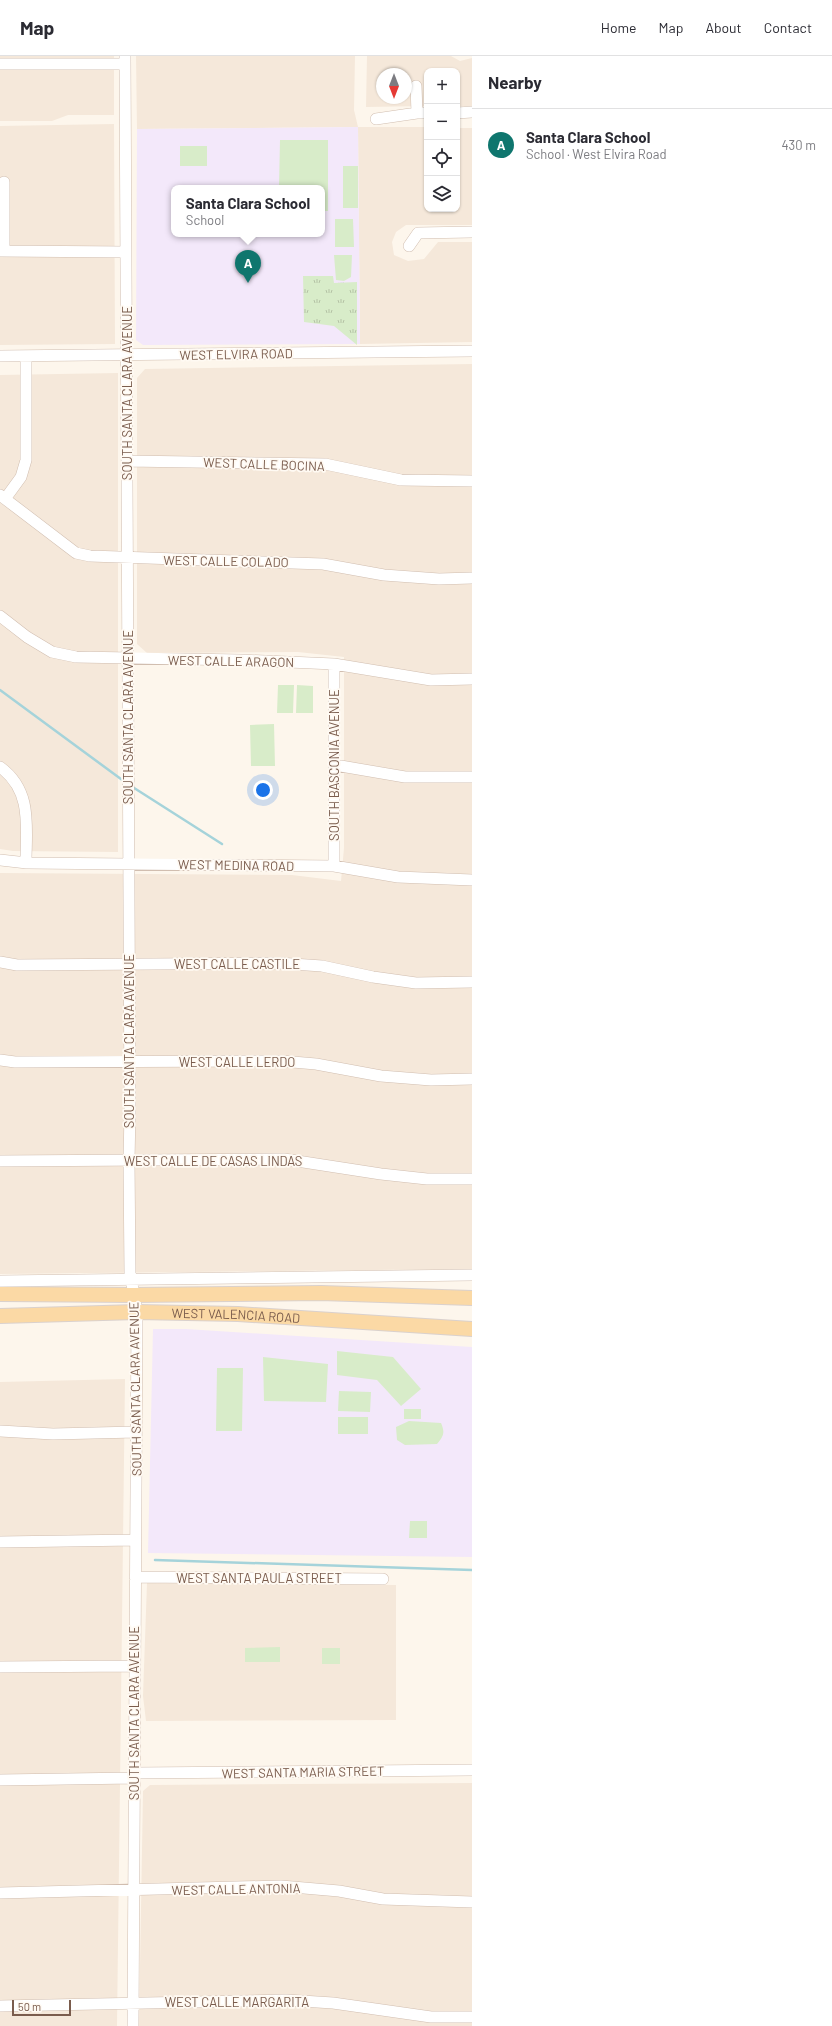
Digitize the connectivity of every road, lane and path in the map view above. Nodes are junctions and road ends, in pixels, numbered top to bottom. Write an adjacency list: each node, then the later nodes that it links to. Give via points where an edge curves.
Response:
1 (125, 60): 2 (street); 12 (street, SOUTH SANTA CLARA AVENUE)
2 (0, 64)
3 (416, 86): 5 (street)
4 (472, 112): 6 (street)
5 (422, 113): 7 (street)
6 (460, 113)
7 (376, 119)
8 (4, 182): 11 (street)
9 (472, 232): 10 (street, via 418,233)
10 (409, 246)
11 (2, 251): 12 (street)
12 (126, 252): 14 (street, SOUTH SANTA CLARA AVENUE)
13 (472, 351): 14 (street, WEST ELVIRA ROAD)
14 (127, 355): 16 (street, WEST ELVIRA ROAD); 17 (street, SOUTH SANTA CLARA AVENUE)
15 (0, 356): 16 (street, WEST ELVIRA ROAD)
16 (26, 356): 19 (street, via 26,460 21,477)
17 (127, 461): 18 (street, WEST CALLE BOCINA, via 325,464 401,480); 20 (street, SOUTH SANTA CLARA AVENUE)
18 (472, 481)
19 (3, 497): 20 (street, WEST CALLE COLADO, via 76,554)
20 (128, 559): 21 (street, WEST CALLE COLADO, via 324,564 384,575); 23 (street, SOUTH SANTA CLARA AVENUE)
21 (472, 578)
22 (0, 616): 23 (street, WEST CALLE ARAGON, via 52,652 76,657)
23 (128, 659): 24 (street, WEST CALLE ARAGON); 31 (street, SOUTH SANTA CLARA AVENUE)
24 (334, 664): 25 (street, WEST CALLE ARAGON, via 431,680); 26 (street, SOUTH BASCONIA AVENUE)
25 (472, 679)
26 (335, 765): 28 (street, via 405,777); 32 (street, SOUTH BASCONIA AVENUE)
27 (0, 768): 30 (street, via 11,775 24,800)
28 (472, 778)
29 (0, 860): 30 (street, WEST MEDINA ROAD)
30 (26, 863): 31 (street, WEST MEDINA ROAD)
31 (129, 864): 32 (street, WEST MEDINA ROAD); 35 (street, SOUTH SANTA CLARA AVENUE)
32 (334, 866): 33 (street, WEST MEDINA ROAD, via 398,877)
33 (472, 880)
34 (0, 962): 35 (street, WEST CALLE CASTILE, via 16,965)
35 (129, 965): 36 (street, WEST CALLE CASTILE, via 278,963 322,966 416,983); 38 (street, SOUTH SANTA CLARA AVENUE)
36 (472, 982)
37 (0, 1060): 38 (street, WEST CALLE LERDO)
38 (130, 1063): 39 (street, WEST CALLE LERDO, via 281,1061 316,1064 381,1076 431,1080); 41 (street, SOUTH SANTA CLARA AVENUE)
39 (472, 1079)
40 (0, 1161): 41 (street, WEST CALLE DE CASAS LINDAS)
41 (129, 1161): 42 (street, WEST CALLE DE CASAS LINDAS, via 284,1159 381,1174); 44 (street, SOUTH SANTA CLARA AVENUE)
42 (472, 1179)
43 (472, 1275): 44 (street)
44 (131, 1279): 45 (street); 47 (street, SOUTH SANTA CLARA AVENUE)
45 (0, 1281)
46 (0, 1294): 47 (main road, WEST VALENCIA ROAD)
47 (134, 1295): 48 (main road, WEST VALENCIA ROAD, via 321,1293); 49 (street, SOUTH SANTA CLARA AVENUE)
48 (472, 1298)
49 (137, 1312): 50 (main road, WEST VALENCIA ROAD); 51 (main road, WEST VALENCIA ROAD, via 238,1314); 53 (street, SOUTH SANTA CLARA AVENUE)
50 (0, 1316)
51 (472, 1329)
52 (0, 1430): 53 (street, via 53,1434)
53 (136, 1432): 54 (street, SOUTH SANTA CLARA AVENUE)
54 (135, 1540): 55 (street); 56 (street, SOUTH SANTA CLARA AVENUE)
55 (0, 1542)
56 (135, 1577): 57 (street, WEST SANTA PAULA STREET); 58 (street, SOUTH SANTA CLARA AVENUE)
57 (383, 1579)
58 (134, 1666): 59 (street); 61 (street, SOUTH SANTA CLARA AVENUE)
59 (0, 1667)
60 (472, 1770): 61 (street, WEST SANTA MARIA STREET)
61 (134, 1776): 62 (street, WEST SANTA MARIA STREET); 63 (street, SOUTH SANTA CLARA AVENUE)
62 (0, 1780)
63 (133, 1891): 64 (street, WEST CALLE ANTONIA); 65 (street, WEST CALLE ANTONIA, via 281,1886 339,1891 383,1899); 66 (street, SOUTH SANTA CLARA AVENUE)
64 (0, 1893)
65 (472, 1902)
66 (133, 2003): 67 (street, WEST CALLE MARGARITA); 68 (street, WEST CALLE MARGARITA, via 294,2000 333,2002 431,2017); 69 (street, SOUTH SANTA CLARA AVENUE)
67 (0, 2006)
68 (472, 2017)
69 (133, 2026)

